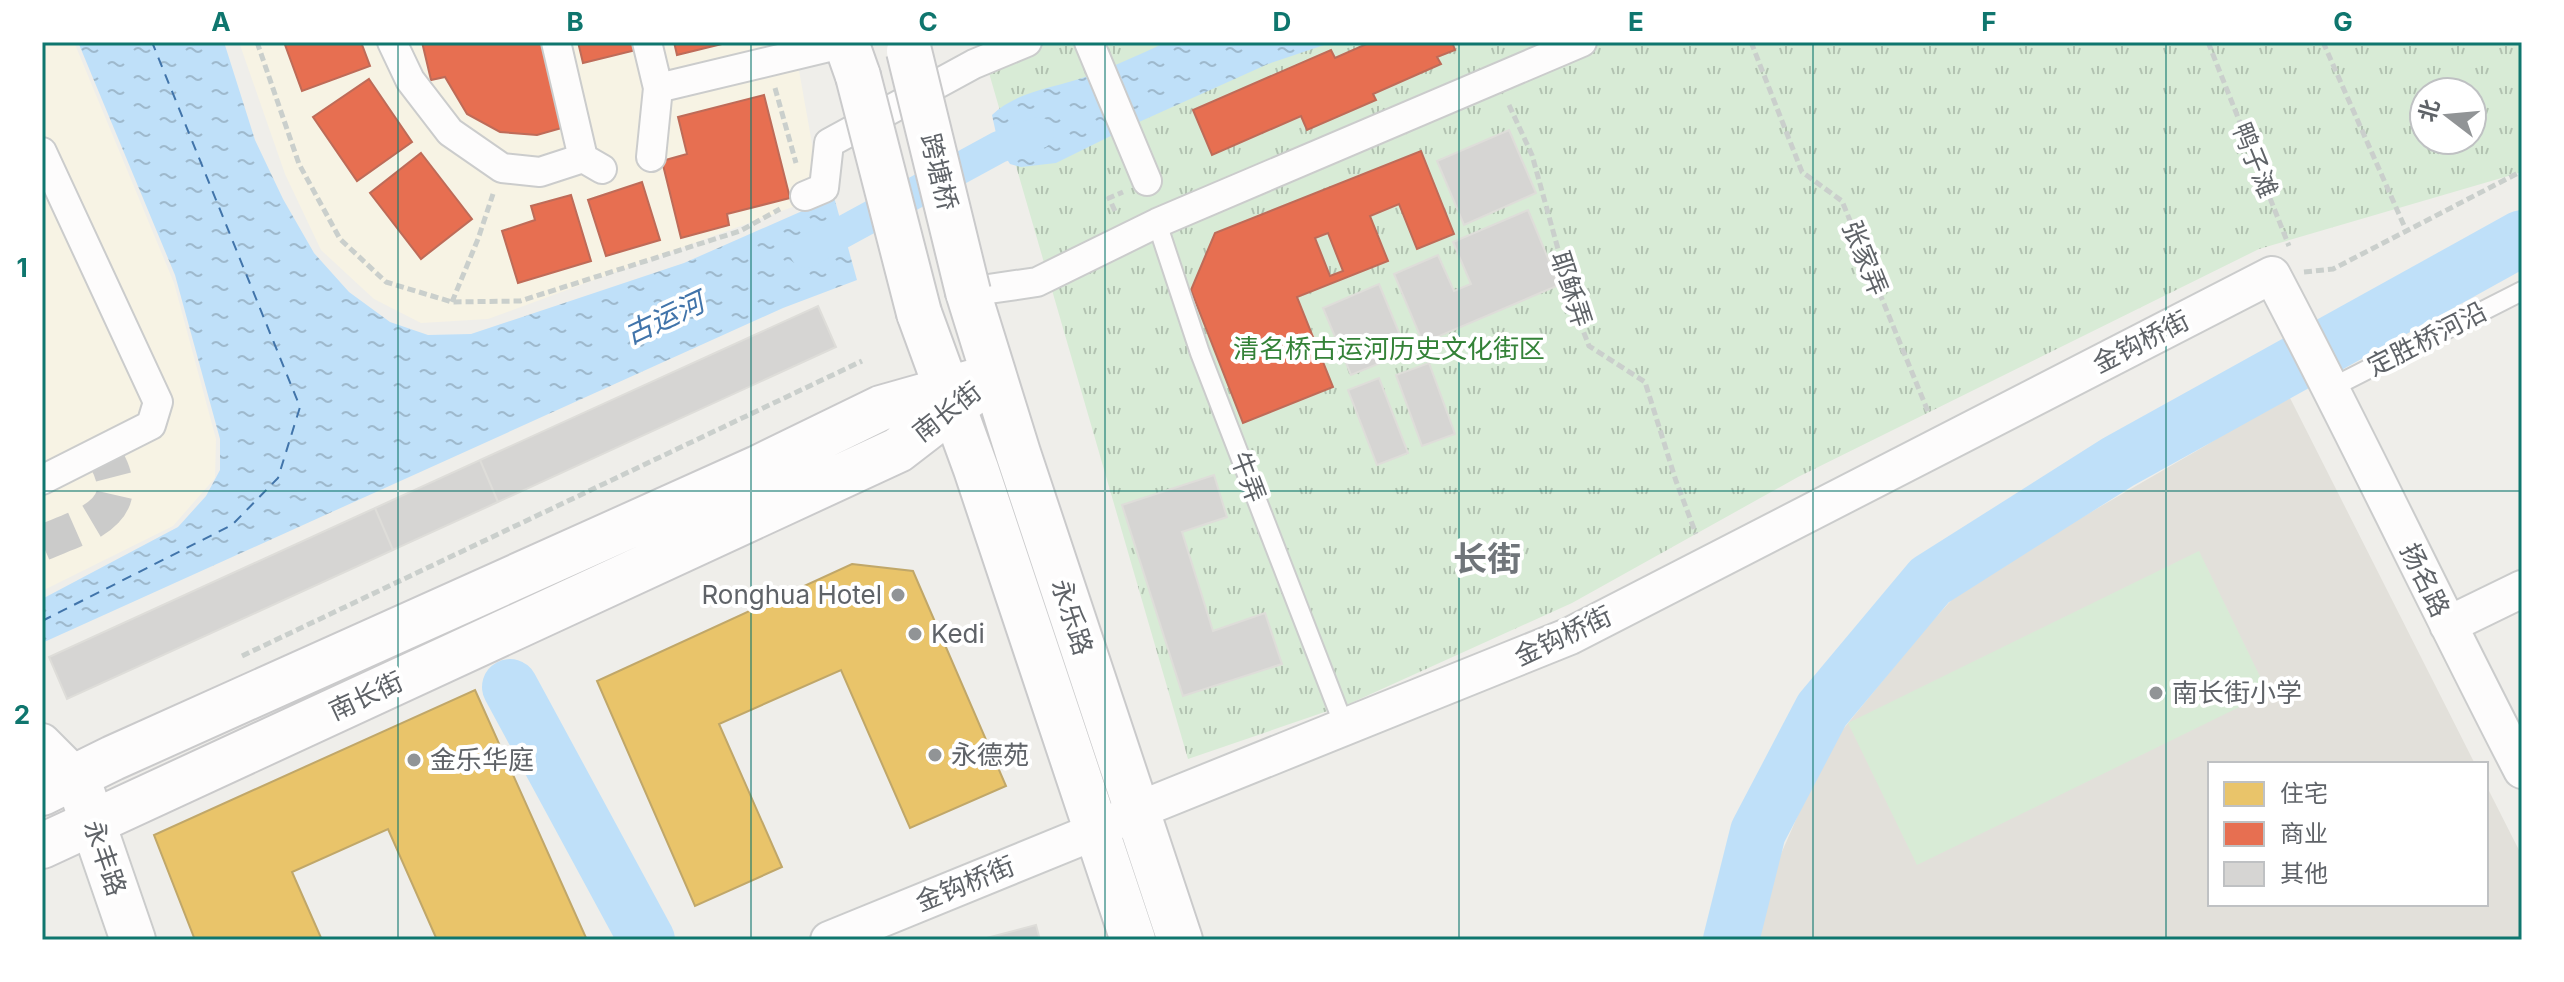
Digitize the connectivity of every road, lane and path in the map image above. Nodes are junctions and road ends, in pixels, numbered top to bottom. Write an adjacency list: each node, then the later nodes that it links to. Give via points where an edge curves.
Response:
1 (257, 42): 28 (path, via 299,164 340,239 386,282)
2 (392, 42): 19 (street, via 410,80 450,132)
3 (556, 42): 19 (street, via 593,164 540,172)
4 (647, 42): 15 (street)
5 (1027, 42): 22 (street, via 974,64 829,143 824,188)
6 (1582, 42): 14 (street)
7 (1751, 42): 34 (path, 张家弄, via 1802,172 1842,201)
8 (2208, 42): 25 (path, 鸭子滩, via 2290,249)
9 (2323, 42): 24 (path)
10 (908, 47): 27 (main road, 跨塘桥, bridge)
11 (1093, 53): 21 (street)
12 (850, 54): 13 (street); 29 (main road, 跨塘桥, bridge)
13 (768, 62): 15 (street); 18 (path)
14 (1497, 78): 23 (street); 36 (path, 耶稣弄, via 1532,155 1589,346 1645,382)
15 (658, 88): 16 (street)
16 (651, 157)
17 (45, 167): 35 (street, via 158,402 151,425)
18 (797, 167)
19 (502, 168): 28 (path)
20 (2522, 171): 24 (path)
21 (1147, 181)
22 (805, 196): 28 (path, via 740,231 520,301)
23 (1157, 223): 27 (street, via 1037,282); 40 (lane, 牛弄, via 1200,353)
24 (2406, 230): 25 (path, via 2333,269)
25 (2272, 275): 32 (street, 扬名路); 34 (street, 金钩桥街)
26 (2522, 291): 32 (lane, 定胜桥河沿)
27 (968, 292): 31 (main road, 永乐路)
28 (452, 302)
29 (919, 313): 33 (main road, 永乐路)
30 (862, 361): 39 (path)
31 (994, 376): 33 (main road, 南长街); 44 (main road, 永乐路)
32 (2331, 388): 38 (street, 扬名路)
33 (950, 398): 43 (main road, 南长街, via 881,408); 45 (main road, 南长街, via 898,450); 46 (main road, 永乐路)
34 (1941, 445): 36 (street, 金钩桥街)
35 (42, 480)
36 (1708, 565): 40 (street, 金钩桥街, via 1570,636)
37 (2522, 589): 38 (street)
38 (2448, 625): 42 (street, 扬名路)
39 (230, 661)
40 (1345, 728): 44 (street, 金钩桥街)
41 (42, 742): 43 (street)
42 (2522, 770)
43 (59, 785): 45 (main road, 永丰路)
44 (1136, 811): 46 (street, 金钩桥街); 52 (main road, 永乐路)
45 (93, 822): 47 (main road, 南长街); 49 (main road, 永丰路)
46 (1096, 831): 48 (street, 金钩桥街); 51 (main road, 永乐路)
47 (42, 846)
48 (873, 932): 50 (street, 金钩桥街)
49 (133, 940)
50 (829, 940)
51 (1133, 940)
52 (1180, 940)

